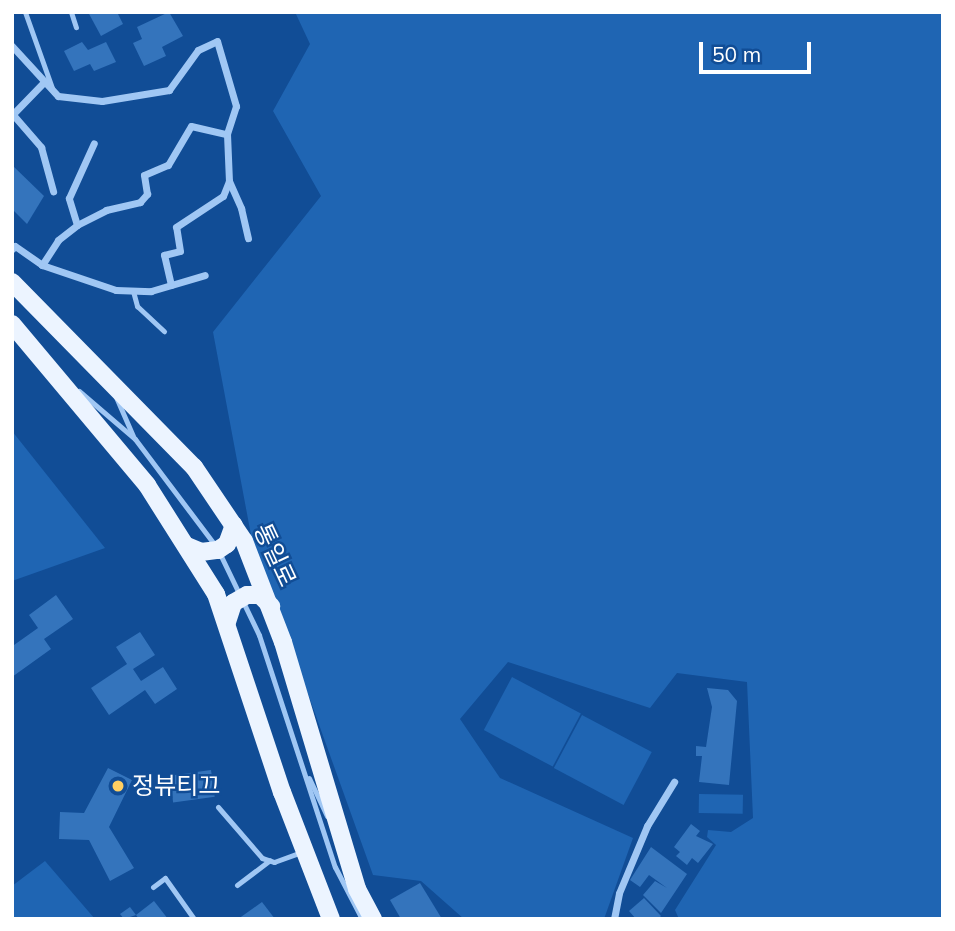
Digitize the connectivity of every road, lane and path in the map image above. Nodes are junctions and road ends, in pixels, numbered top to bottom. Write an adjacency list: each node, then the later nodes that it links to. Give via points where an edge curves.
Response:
1 (25, 12): 6 (lane)
2 (71, 12): 3 (lane)
3 (76, 27)
4 (12, 46): 5 (street)
5 (45, 81): 6 (street); 7 (street)
6 (53, 90): 8 (street, via 58,96 102,101 169,90 198,50 217,41 236,106)
7 (13, 116): 11 (street, via 41,147)
8 (226, 134): 10 (street); 12 (street, via 191,126 168,165 144,175 147,194 140,202 106,209)
9 (94, 143): 12 (street, via 69,198)
10 (229, 181): 13 (street, via 242,208); 18 (street, via 223,196 176,227 180,251 164,256)
11 (53, 191)
12 (77, 225): 15 (street, via 58,240)
13 (248, 238)
14 (12, 249): 15 (street, via 15,246)
15 (42, 265): 19 (street, via 116,290)
16 (205, 275): 18 (street)
17 (12, 282): 23 (main road, 통일로)
18 (171, 285): 19 (street)
19 (133, 291): 21 (lane, via 137,306)
20 (12, 324): 22 (main road)
21 (164, 331)
22 (53, 368): 24 (lane); 26 (main road, via 146,485)
23 (111, 385): 24 (lane); 25 (main road, 통일로, via 194,467)
24 (135, 439): 27 (lane)
25 (234, 526): 27 (main road, via 227,544); 29 (main road, 통일로, via 259,570)
26 (187, 546): 27 (main road, via 201,552); 30 (main road)
27 (218, 550): 28 (lane)
28 (243, 597): 29 (main road, via 260,595); 30 (main road, via 233,603); 31 (lane)
29 (271, 606): 36 (main road, 통일로)
30 (227, 622): 34 (main road)
31 (300, 759): 36 (lane); 41 (lane, via 335,867)
32 (674, 782): 43 (street, via 647,826 619,892)
33 (218, 807): 35 (lane, via 262,858)
34 (303, 852): 35 (lane); 40 (main road)
35 (270, 860): 37 (lane)
36 (349, 861): 42 (main road, 통일로)
37 (237, 884)
38 (153, 887): 39 (lane, via 165,878)
39 (194, 919)
40 (331, 919)
41 (362, 919)
42 (373, 919)
43 (614, 919)

